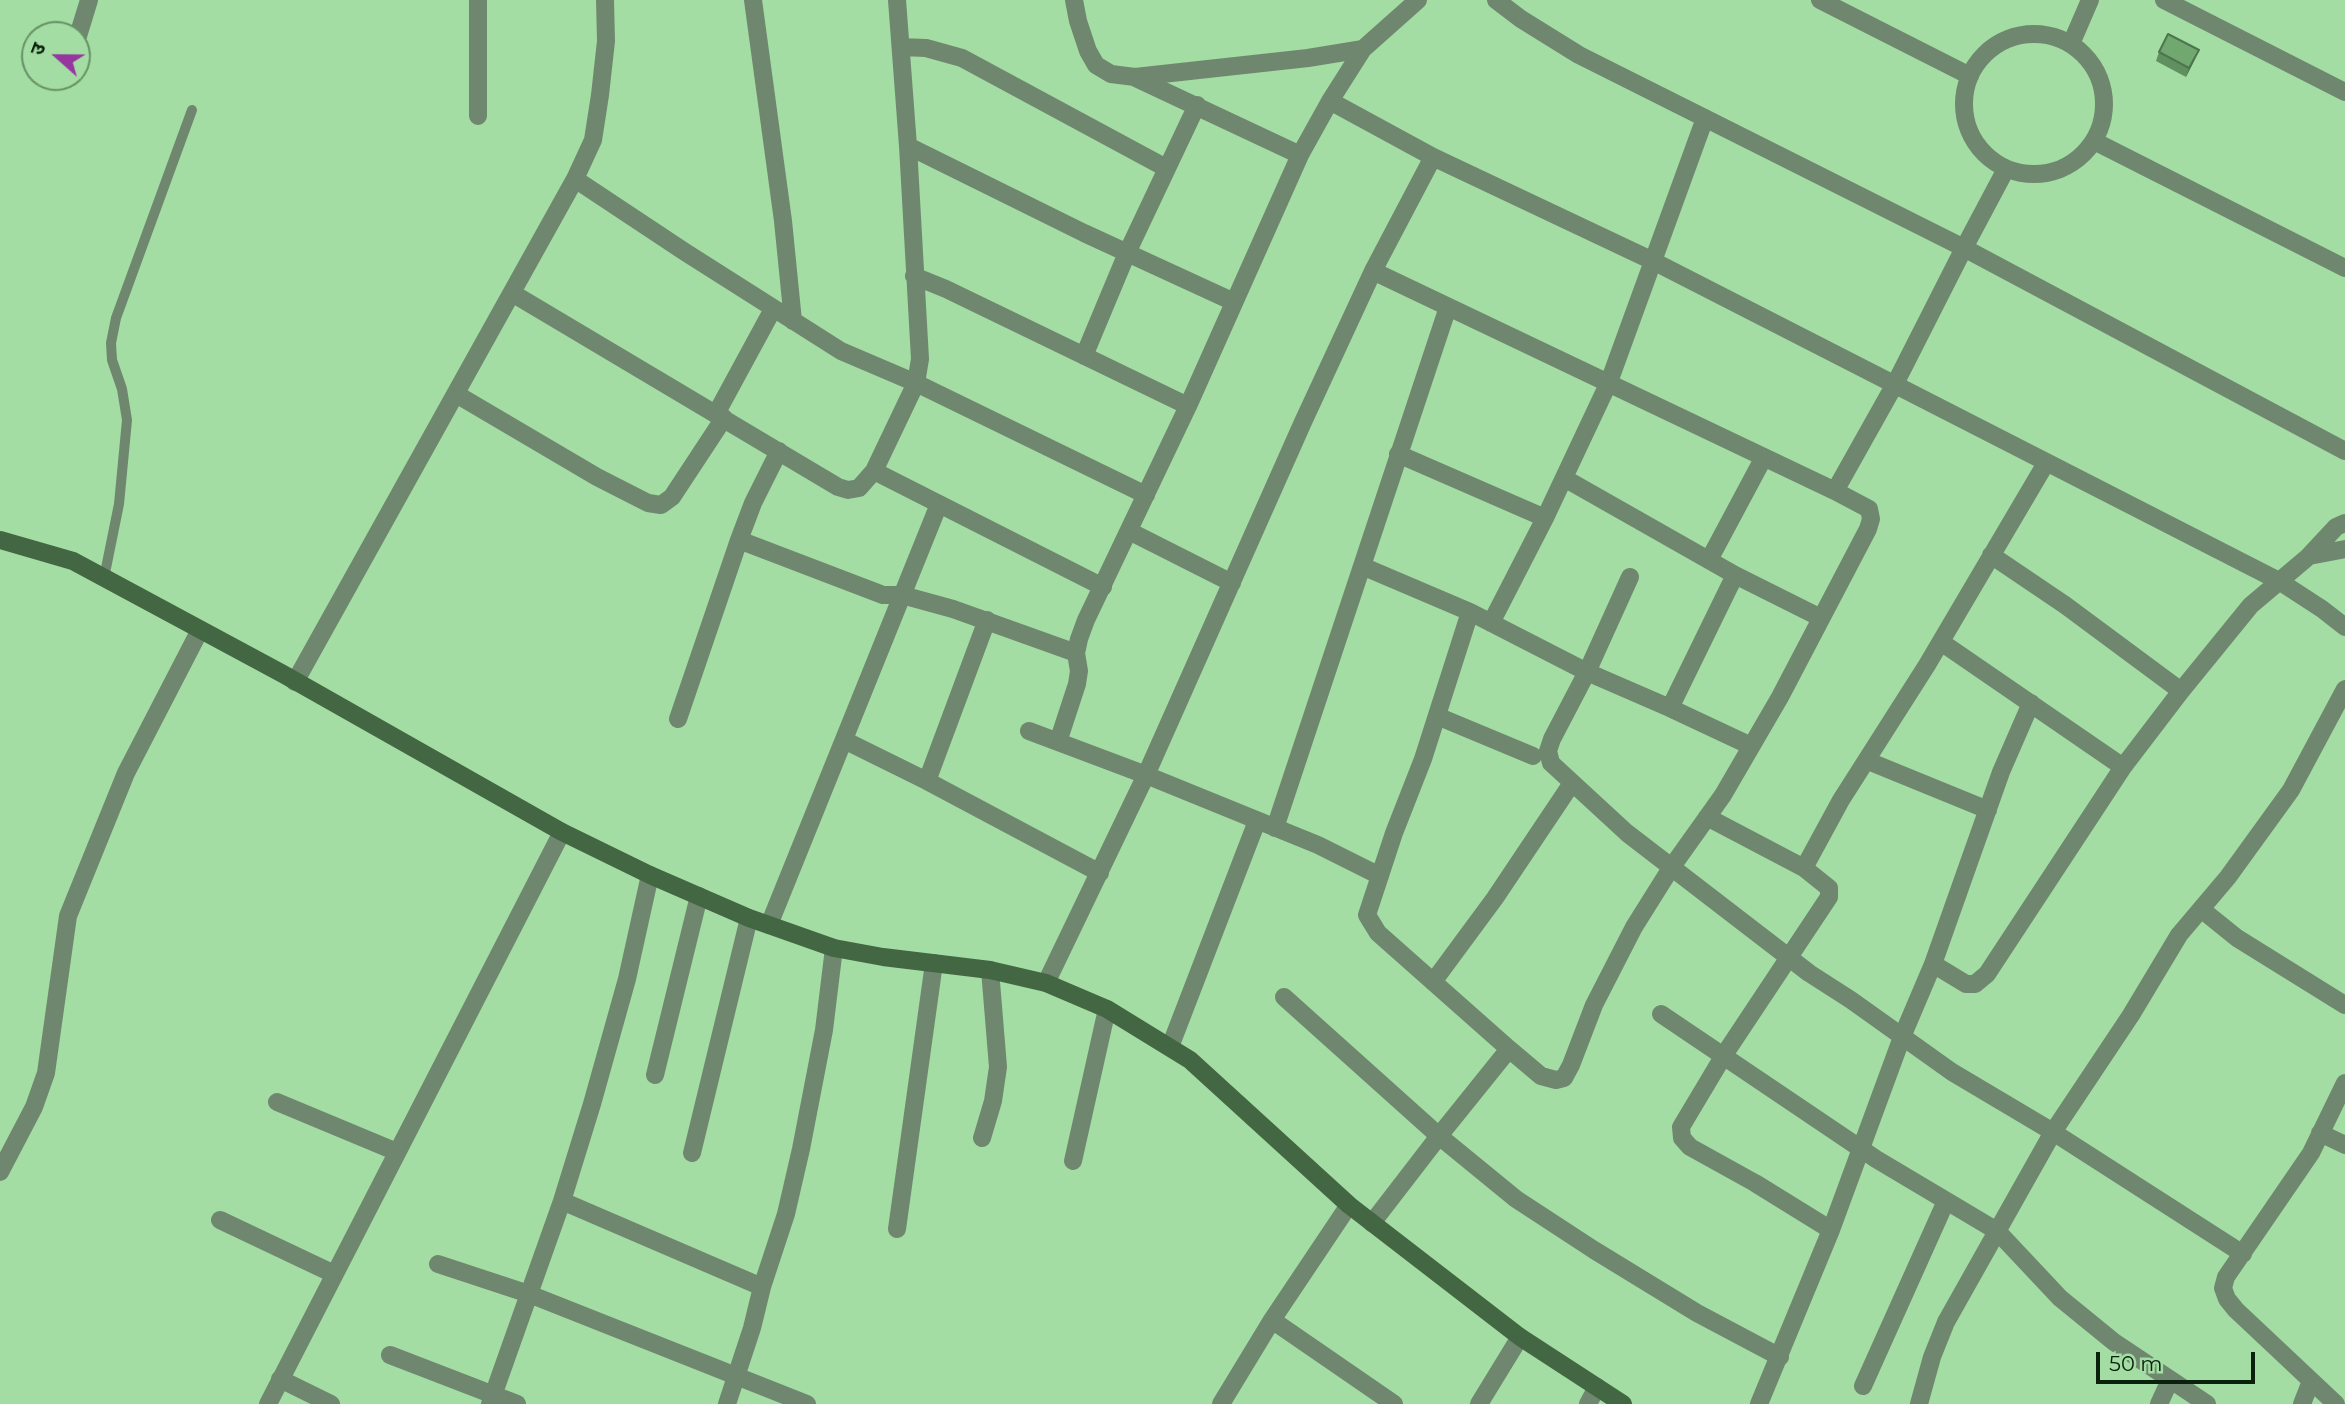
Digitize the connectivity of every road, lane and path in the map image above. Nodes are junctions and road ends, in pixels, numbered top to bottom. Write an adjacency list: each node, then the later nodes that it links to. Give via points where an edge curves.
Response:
1 (89, 0): 12 (street)
2 (478, 0): 22 (street)
3 (604, 0): 30 (street, via 606,41 593,141)
4 (754, 0): 41 (street)
5 (897, 0): 14 (street)
6 (1074, 0): 17 (street, via 1096,65 1111,74)
7 (1418, 0): 15 (street)
8 (1496, 0): 23 (street, via 1578,55)
9 (1820, 0): 16 (street)
10 (2090, 0): 13 (street)
11 (2164, 0): 18 (street)
12 (83, 21)
13 (2071, 44): 16 (street, via 2049,35 2025,34 2002,42 1983,56); 24 (street, via 2088,58 2104,98 2103,120)
14 (901, 47): 25 (street); 28 (street, via 962,58)
15 (1363, 49): 17 (street); 19 (street)
16 (1970, 76): 29 (street, via 1964,97 1973,140 1987,157)
17 (1135, 77): 20 (street)
18 (2345, 92)
19 (1330, 102): 26 (street); 27 (street)
20 (1197, 105): 26 (street); 28 (street)
21 (192, 110): 71 (lane, via 111,343 127,420 119,504)
22 (478, 116)
23 (1705, 118): 31 (street); 33 (street)
24 (2094, 141): 29 (street, via 2064,168 2045,174); 34 (street)
25 (908, 146): 32 (street); 36 (street)
26 (1300, 155): 38 (street)
27 (1433, 156): 33 (street); 35 (street)
28 (1166, 168): 32 (street)
29 (2006, 169): 31 (street)
30 (575, 179): 37 (street); 40 (street)
31 (1964, 248): 45 (street); 50 (street)
32 (1127, 253): 38 (street); 42 (street)
33 (1653, 261): 43 (street); 45 (street)
34 (2345, 268)
35 (1373, 271): 39 (street); 73 (street)
36 (914, 276): 42 (street); 44 (street, via 920,328)
37 (512, 293): 46 (street); 48 (street)
38 (1234, 303): 47 (street)
39 (1448, 307): 43 (street); 51 (street)
40 (773, 309): 41 (street); 48 (street)
41 (793, 321): 44 (street, via 841,351)
42 (1084, 356): 47 (street)
43 (1609, 382): 52 (street); 55 (street)
44 (916, 383): 54 (street); 57 (street)
45 (1895, 384): 53 (street); 56 (street)
46 (456, 394): 48 (street, via 633,497 661,505 687,477); 85 (street)
47 (1188, 406): 57 (street)
48 (720, 416): 49 (street)
49 (779, 451): 54 (street, via 848,490 859,488); 63 (street)
50 (2345, 451)
51 (1398, 454): 59 (street); 68 (street)
52 (1764, 457): 56 (street); 67 (street)
53 (2046, 463): 65 (street); 72 (street)
54 (874, 471): 58 (street)
55 (1564, 478): 59 (street); 67 (street)
56 (1835, 491): 77 (street, via 1864,505 1871,519)
57 (1146, 495): 61 (street)
58 (939, 503): 74 (street); 75 (street)
59 (1545, 518): 79 (street)
60 (2345, 523): 66 (street)
61 (1129, 531): 73 (street); 74 (street)
62 (0, 540): 71 (main road, via 73,561)
63 (739, 540): 75 (street, via 883,595); 91 (street)
64 (2345, 549): 66 (street)
65 (1991, 555): 82 (street); 87 (street)
66 (2309, 556): 72 (street)
67 (1709, 560): 69 (street)
68 (1362, 566): 76 (street); 105 (street)
69 (1735, 575): 77 (street); 89 (street)
70 (1630, 577): 84 (street)
71 (104, 578): 81 (main road)
72 (2279, 581): 80 (street); 87 (street, via 2250,605)
73 (1232, 583): 99 (street)
74 (1103, 587): 83 (street)
75 (902, 595): 78 (street); 93 (street)
76 (1470, 612): 79 (street); 90 (street)
77 (1821, 618): 95 (street)
78 (987, 620): 83 (street); 100 (street)
79 (1491, 624): 84 (street)
80 (2345, 627)
81 (200, 630): 85 (main road); 143 (street, via 126,773 68,916 46,1073)
82 (1941, 642): 88 (street); 97 (street)
83 (1076, 653): 94 (street, via 1077,684)
84 (1587, 672): 89 (street); 101 (street, via 1548,751 1551,763)
85 (295, 682): 106 (main road)
86 (2345, 689): 113 (street, via 2291,790)
87 (2181, 691): 98 (street)
88 (2031, 703): 98 (street); 102 (street)
89 (1670, 708): 95 (street)
90 (1437, 716): 96 (street); 111 (street)
91 (678, 719)
92 (1029, 731): 94 (street)
93 (845, 740): 100 (street); 115 (street)
94 (1058, 742): 99 (street)
95 (1751, 746): 103 (street)
96 (1533, 757)
97 (1868, 761): 102 (street); 108 (street)
98 (2123, 767): 119 (street, via 1987,974 1975,984 1966,984)
99 (1146, 775): 104 (street); 109 (street)
100 (927, 781): 109 (street)
101 (1572, 783): 107 (street); 121 (street)
102 (1988, 810): 119 (street)
103 (1707, 817): 107 (street); 108 (street)
104 (1257, 821): 105 (street); 128 (street)
105 (1275, 828): 111 (street)
106 (562, 832): 110 (main road); 140 (street)
107 (1671, 868): 117 (street); 129 (street, via 1611,970 1564,1078 1541,1076)
108 (1804, 868): 117 (street, via 1829,888 1829,897)
109 (1100, 873): 122 (street)
110 (650, 876): 112 (main road); 144 (street, via 627,979)
111 (1380, 876): 121 (street, via 1367,915 1370,923)
112 (699, 896): 114 (main road); 131 (street)
113 (2201, 909): 124 (street, via 2237,938); 134 (street)
114 (749, 918): 115 (main road); 141 (street)
115 (769, 925): 116 (main road)
116 (834, 948): 118 (main road); 155 (street, via 802,1149)
117 (1790, 958): 127 (street); 130 (street)
118 (934, 963): 120 (main road); 149 (street)
119 (1933, 964): 127 (street)
120 (990, 970): 122 (main road); 137 (street, via 998,1067)
121 (1433, 982): 129 (street)
122 (1046, 983): 125 (main road)
123 (1284, 998): 136 (street)
124 (2345, 1005)
125 (1107, 1009): 128 (main road); 142 (street)
126 (1661, 1014): 130 (street)
127 (1902, 1037): 134 (street); 139 (street)
128 (1170, 1047): 146 (main road)
129 (1509, 1049): 136 (street)
130 (1724, 1055): 139 (street); 150 (street, via 1681,1127 1682,1138)
131 (655, 1074)
132 (2345, 1083): 135 (street)
133 (277, 1102): 140 (street)
134 (2053, 1132): 151 (street); 152 (street)
135 (2320, 1133): 138 (street); 152 (street)
136 (1439, 1136): 148 (street); 160 (street, via 1516,1199 1594,1250)
137 (982, 1138)
138 (2345, 1145)
139 (1862, 1148): 145 (street); 150 (street)
140 (397, 1152): 154 (street)
141 (692, 1153)
142 (1073, 1161)
143 (0, 1172)
144 (562, 1201): 155 (street); 156 (street)
145 (1946, 1201): 151 (street); 165 (street)
146 (1349, 1205): 148 (main road); 157 (street)
147 (220, 1220): 154 (street)
148 (1373, 1223): 158 (main road)
149 (897, 1229)
150 (1831, 1230): 160 (street)
151 (1997, 1231): 163 (street, via 2060,1298); 179 (street, via 1946,1322)
152 (2243, 1254): 164 (street, via 2226,1277 2223,1289 2227,1299)
153 (438, 1264): 156 (street)
154 (334, 1275): 162 (street)
155 (762, 1287): 161 (street)
156 (529, 1294): 161 (street); 167 (street)
157 (1272, 1320): 173 (street); 174 (street)
158 (1520, 1337): 166 (main road); 175 (street)
159 (390, 1355): 167 (street)
160 (1780, 1357): 178 (street)
161 (736, 1375): 171 (street); 172 (street)
162 (280, 1379): 168 (street); 169 (street)
163 (2170, 1380): 180 (street); 181 (street)
164 (2311, 1381): 182 (street); 183 (street)
165 (1863, 1386)
166 (1597, 1387): 176 (street); 177 (main road)
167 (492, 1400): 170 (street)
168 (268, 1404)
169 (331, 1404)
170 (517, 1404)
171 (727, 1404)
172 (807, 1404)
173 (1221, 1404)
174 (1394, 1404)
175 (1479, 1404)
176 (1588, 1404)
177 (1623, 1404)
178 (1759, 1404)
179 (1919, 1404)
180 (2159, 1404)
181 (2207, 1404)
182 (2302, 1404)
183 (2336, 1404)

